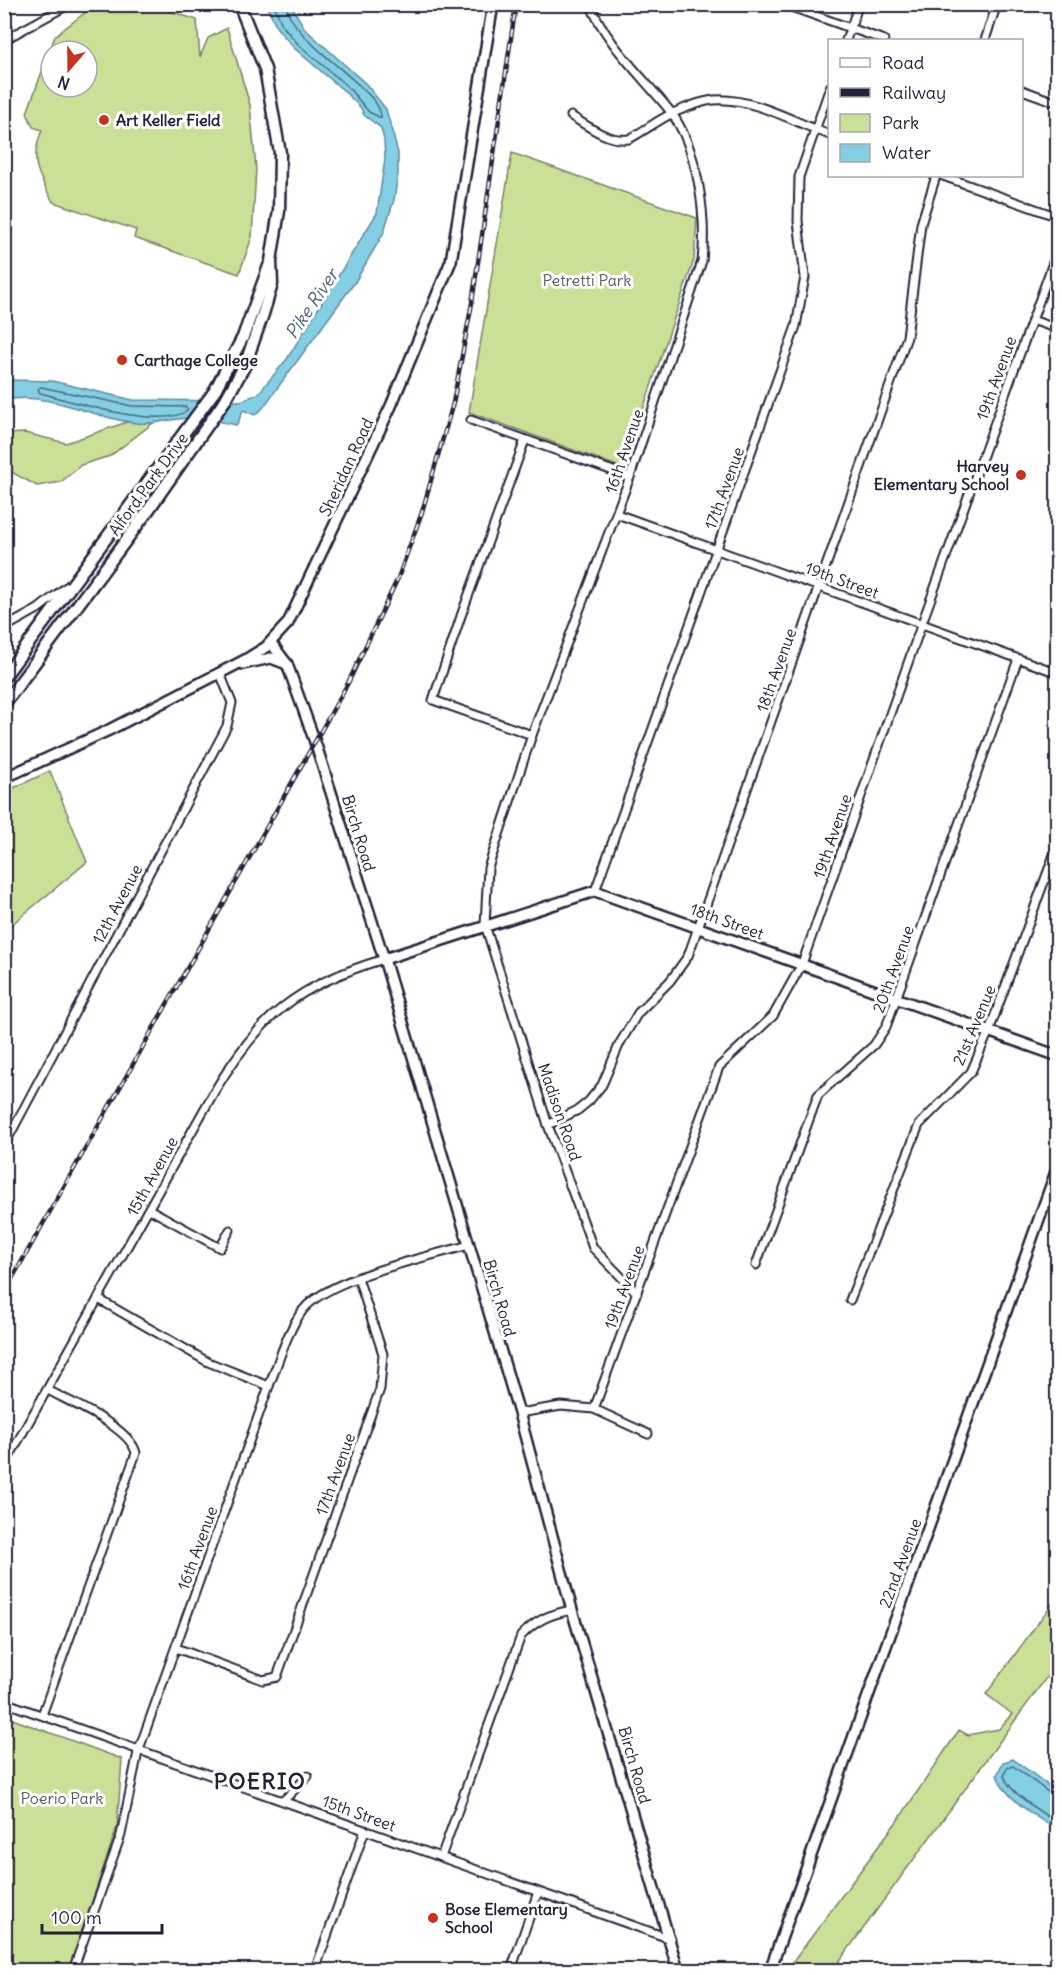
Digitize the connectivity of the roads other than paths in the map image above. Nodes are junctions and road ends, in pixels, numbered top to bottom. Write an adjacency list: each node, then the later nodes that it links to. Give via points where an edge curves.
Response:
1 (70, 4): 12 (street)
2 (239, 4): 24 (main road, Alford Park Drive, via 265,69 280,153 279,211)
3 (493, 4): 36 (street, Sheridan Road, via 451,261 358,477 292,615)
4 (590, 4): 16 (street, 16th Avenue, via 619,50)
5 (783, 4): 8 (street)
6 (859, 4): 8 (street)
7 (997, 4): 11 (street)
8 (851, 29): 9 (street); 10 (street)
9 (846, 39)
10 (881, 39)
11 (985, 39)
12 (4, 40)
13 (1023, 90): 15 (street)
14 (828, 92): 18 (street, 17th Avenue)
15 (1058, 103)
16 (672, 114): 17 (street, via 622,140); 18 (street, via 712,100 730,101); 29 (street, 16th Avenue, via 699,186 704,218 703,252)
17 (571, 116)
18 (814, 129): 19 (street); 31 (street, 17th Avenue, via 799,177 798,221 805,277 796,326)
19 (828, 134)
20 (936, 177): 33 (street, 18th Avenue, via 921,224 907,337)
21 (946, 177): 22 (street)
22 (1058, 217)
23 (1058, 249): 25 (street, 19th Avenue)
24 (271, 261): 32 (main road, Alford Park Drive, via 243,337 214,392); 43 (main road, Alford Park Drive, via 272,284 263,314 231,391)
25 (1032, 320): 26 (street); 34 (street, 19th Avenue)
26 (1058, 329)
27 (471, 420): 28 (street)
28 (525, 440): 29 (street); 44 (street, via 433,700)
29 (630, 477): 30 (street, 16th Avenue)
30 (617, 514): 31 (street, 19th Street); 44 (street, 16th Avenue)
31 (717, 548): 33 (street, 19th Street); 47 (street, 17th Avenue)
32 (82, 574): 35 (street, via 38,609); 42 (main road, Alford Park Drive)
33 (821, 586): 34 (street, 19th Street); 49 (street, 18th Avenue)
34 (921, 623): 37 (street, 19th Street); 51 (street, 19th Avenue)
35 (4, 628)
36 (271, 643): 38 (street, Sheridan Road); 39 (street, Birch Road)
37 (1018, 659): 41 (street, 19th Street); 52 (street, 20th Avenue)
38 (237, 664): 39 (street, via 271,658); 40 (street, Sheridan Road)
39 (287, 664): 50 (street, Birch Road)
40 (220, 673): 45 (street, Sheridan Road); 56 (street, 12th Avenue, via 232,703 227,726)
41 (1058, 673)
42 (4, 677)
43 (4, 704)
44 (532, 735): 48 (street, 16th Avenue, via 488,868)
45 (4, 778)
46 (1058, 844): 53 (street, 21st Avenue)
47 (595, 891): 48 (street); 49 (street, 18th Street)
48 (486, 925): 50 (street); 55 (street, Madison Road)
49 (698, 926): 51 (street, 18th Street); 55 (street, 18th Avenue, via 688,956 638,1013 602,1085 578,1110)
50 (384, 959): 58 (street, 15th Avenue, via 317,983 260,1028 233,1060); 60 (street, Birch Road)
51 (802, 964): 52 (street, 18th Street); 63 (street, 19th Avenue, via 773,1016 719,1066)
52 (897, 998): 53 (street, 18th Street); 61 (street, 20th Avenue, via 874,1045 818,1095)
53 (989, 1031): 54 (street, 18th Street); 65 (street, 21st Avenue, via 971,1072 919,1125)
54 (1058, 1056)
55 (548, 1125): 63 (street, Madison Road, via 593,1248)
56 (4, 1146)
57 (1058, 1166): 87 (street, 22nd Avenue)
58 (149, 1209): 59 (street, via 220,1248); 64 (street, 15th Avenue)
59 (230, 1230)
60 (469, 1245): 62 (street, 16th Avenue); 69 (street, Birch Road)
61 (756, 1265)
62 (358, 1278): 66 (street, 16th Avenue, via 317,1297 303,1310); 73 (street, 17th Avenue, via 383,1354 380,1389 277,1677 263,1680)
63 (637, 1293): 68 (street, 19th Avenue)
64 (100, 1300): 66 (street, via 208,1362); 67 (street, 15th Avenue)
65 (850, 1300)
66 (269, 1386): 73 (street, 16th Avenue)
67 (48, 1390): 71 (street, 15th Avenue); 75 (street, via 119,1430 135,1446 134,1461)
68 (594, 1409): 69 (street, via 561,1406); 70 (street)
69 (519, 1413): 72 (street, Birch Road)
70 (648, 1434)
71 (4, 1467)
72 (572, 1610): 80 (street, via 545,1617 521,1636); 82 (street, Birch Road)
73 (176, 1648): 76 (street, 16th Avenue)
74 (4, 1702): 75 (street, 15th Street)
75 (42, 1715): 76 (street, 15th Street)
76 (138, 1752): 78 (street, 15th Street); 83 (street, 16th Avenue, via 121,1835)
77 (308, 1776): 78 (street)
78 (284, 1800): 79 (street, 15th Street)
79 (365, 1830): 80 (street, 15th Street); 84 (street)
80 (441, 1857): 81 (street, 15th Street)
81 (538, 1892): 82 (street, 15th Street); 85 (street)
82 (671, 1939): 86 (street, Birch Road)
83 (74, 1971)
84 (315, 1971)
85 (511, 1971)
86 (678, 1971)
87 (770, 1971)

